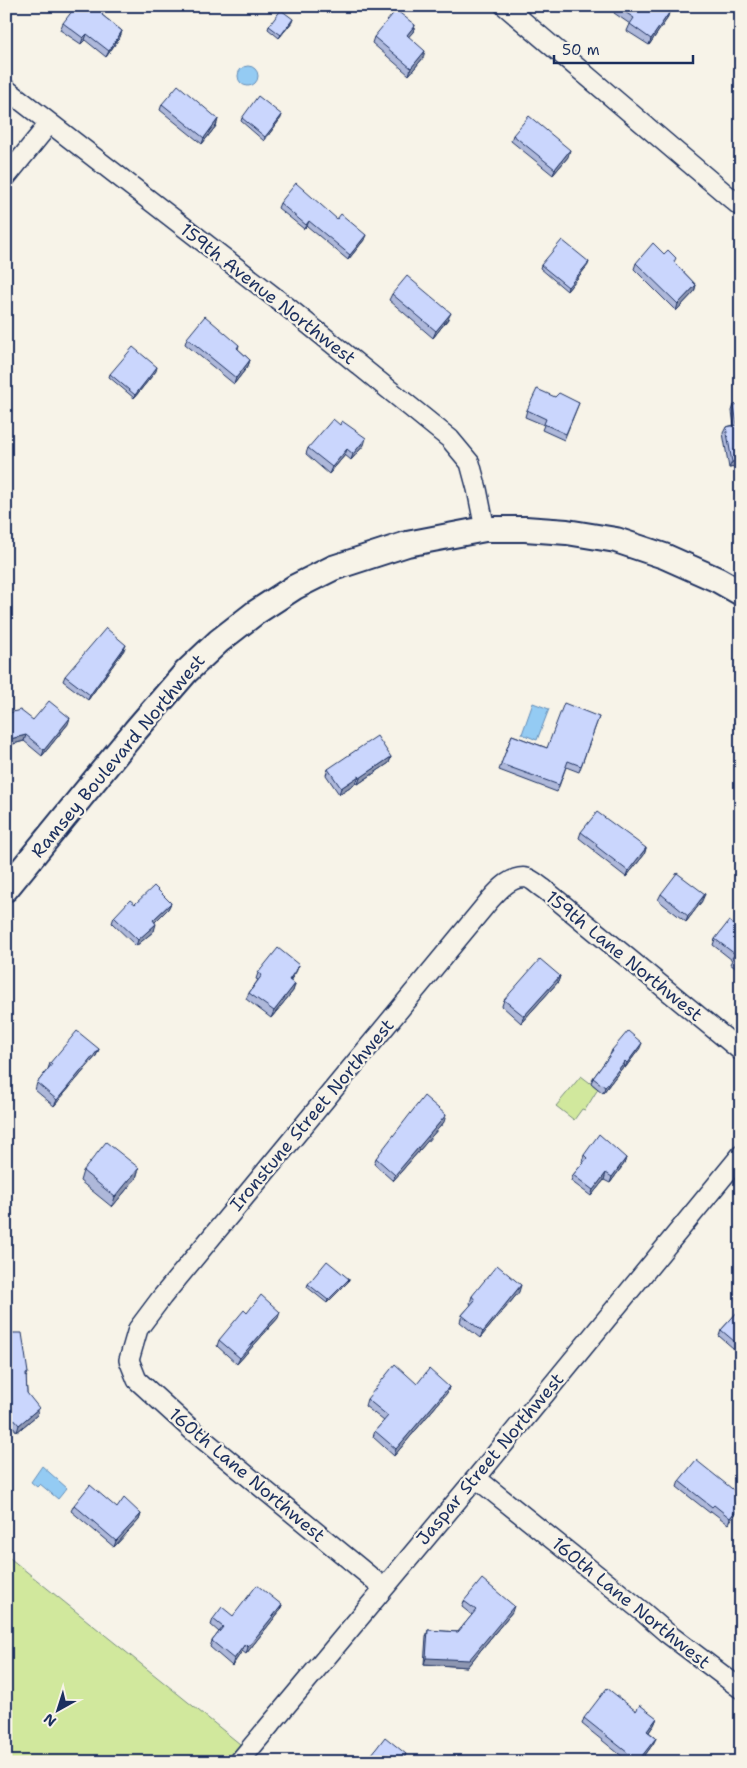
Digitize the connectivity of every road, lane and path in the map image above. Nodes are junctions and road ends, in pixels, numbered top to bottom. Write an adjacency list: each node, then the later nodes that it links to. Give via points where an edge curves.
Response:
1 (505, 6): 5 (street)
2 (6, 89): 3 (street, 159th Avenue Northwest)
3 (50, 124): 4 (street); 6 (street, 159th Avenue Northwest, via 286,306 450,439 470,463)
4 (6, 178)
5 (741, 207)
6 (485, 529): 7 (street, Ramsey Boulevard Northwest, via 567,532 616,540 664,556); 9 (street, Ramsey Boulevard Northwest, via 407,544 333,568 295,587 255,613 186,672)
7 (741, 593)
8 (502, 886): 10 (street, 159th Lane Northwest, via 527,878 544,889); 12 (street, Ironstune Street Northwest, via 162,1297 138,1329)
9 (6, 889)
10 (741, 1052)
11 (741, 1155): 13 (street, Jaspar Street Northwest)
12 (132, 1350): 14 (street, 160th Lane Northwest, via 128,1360 137,1380 192,1431)
13 (476, 1478): 14 (street, Jaspar Street Northwest); 15 (street, 160th Lane Northwest, via 666,1633)
14 (384, 1588): 16 (street, Jaspar Street Northwest)
15 (741, 1689)
16 (239, 1762)

